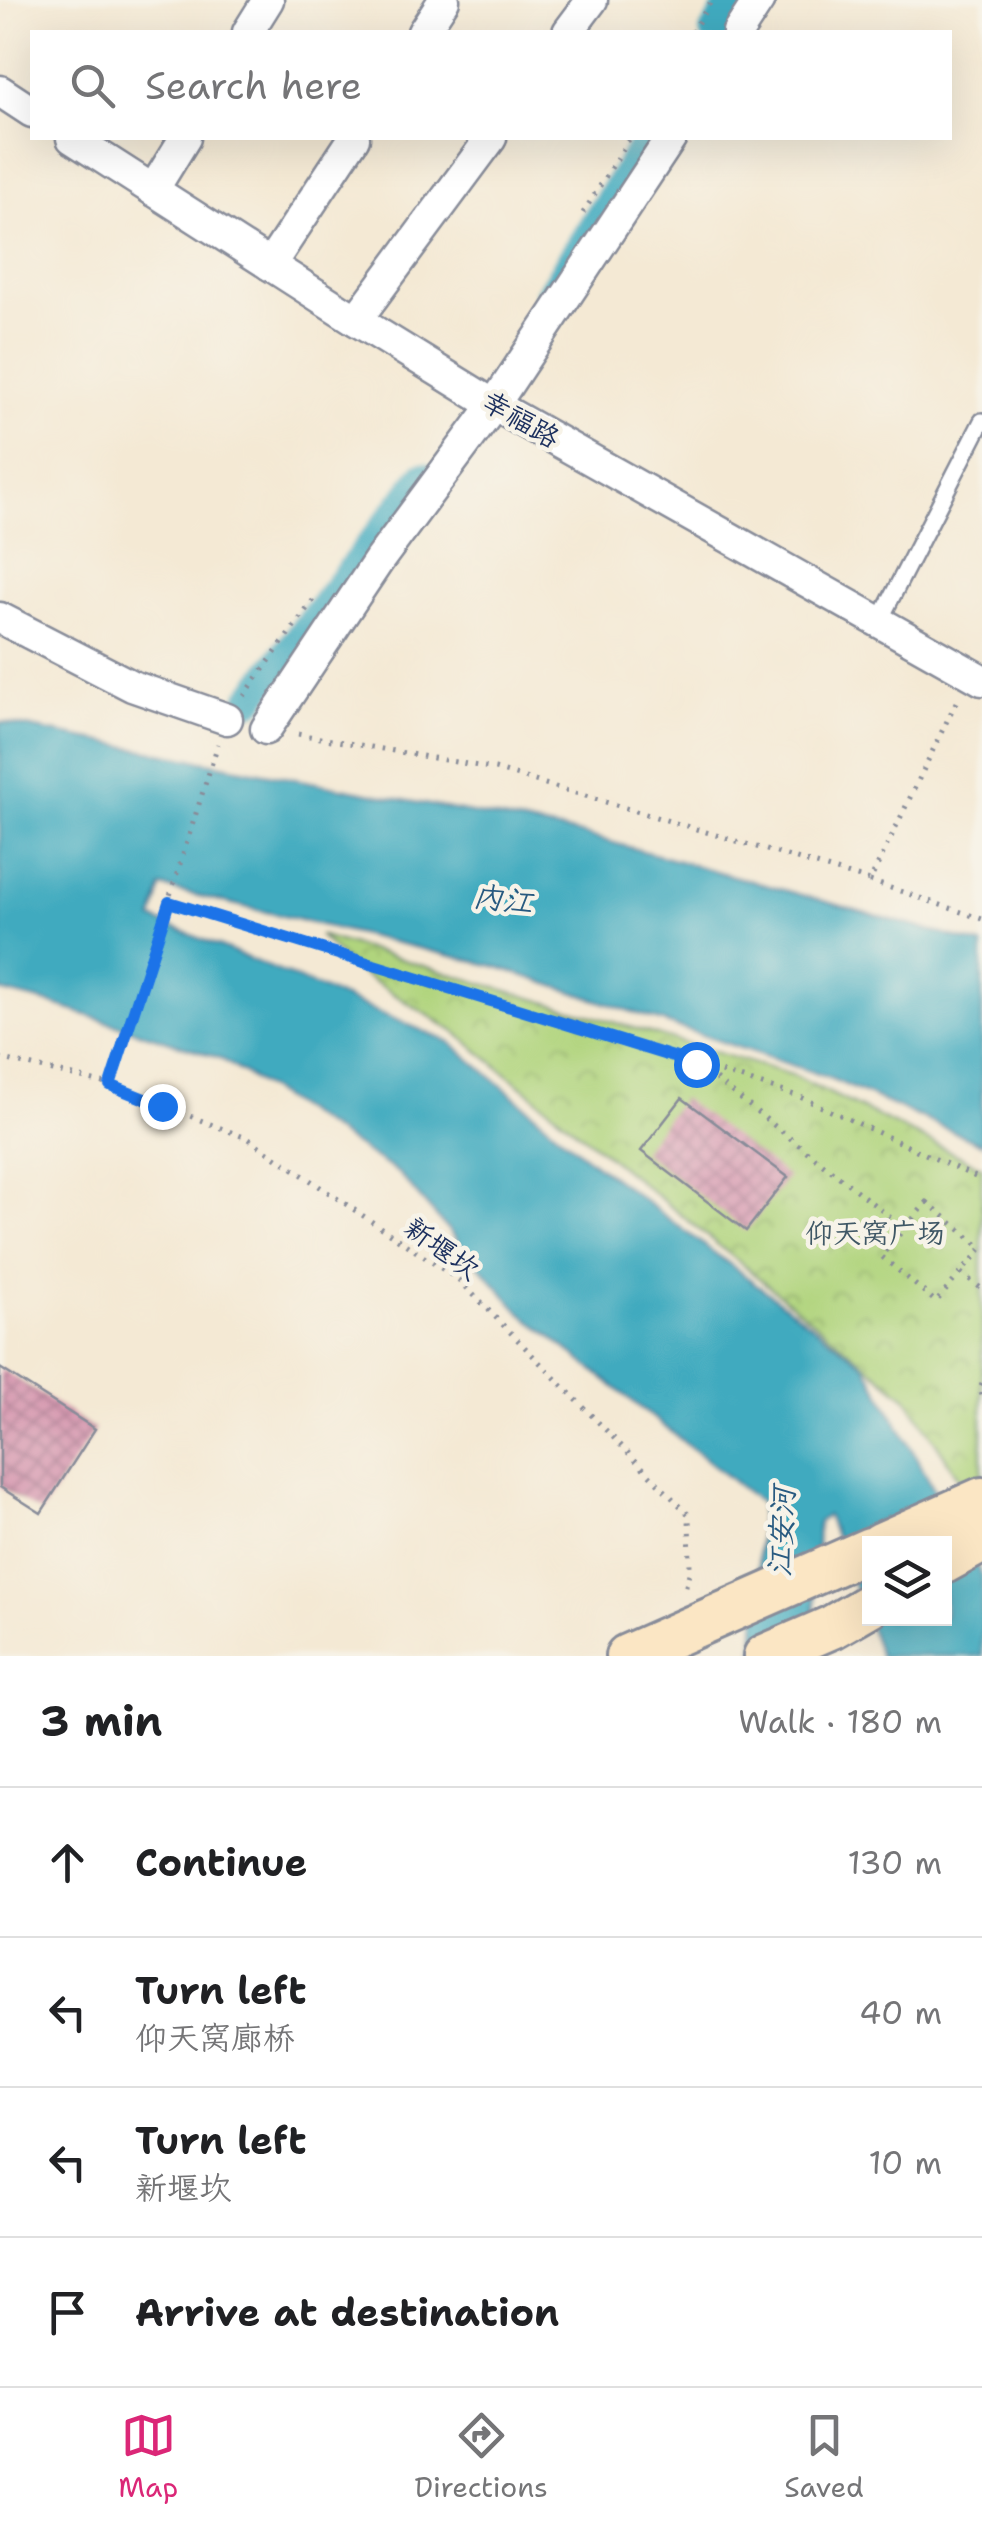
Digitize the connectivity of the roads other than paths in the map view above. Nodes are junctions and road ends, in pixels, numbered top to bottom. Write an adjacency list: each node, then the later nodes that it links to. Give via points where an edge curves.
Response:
1 (268, 0): 5 (street)
2 (444, 0): 6 (street)
3 (592, 0): 7 (street)
4 (759, 0): 8 (street)
5 (249, 30)
6 (424, 30)
7 (570, 30)
8 (739, 30)
9 (0, 91): 10 (street)
10 (30, 111)
11 (75, 140): 16 (street, 幸福路)
12 (183, 140): 16 (street)
13 (353, 140): 17 (street)
14 (489, 140): 18 (street)
15 (670, 140): 19 (street)
16 (153, 190): 17 (street, 幸福路)
17 (270, 265): 18 (street, 幸福路)
18 (356, 320): 19 (street, 幸福路)
19 (483, 397): 22 (street, 幸福路); 25 (street, via 367,552)
20 (982, 421): 22 (lane)
21 (0, 618): 24 (street)
22 (880, 620): 23 (street, 幸福路)
23 (976, 677)
24 (224, 727)
25 (266, 729)
26 (981, 1513): 27 (main road); 28 (main road)
27 (907, 1536)
28 (952, 1551)
29 (862, 1553): 31 (main road)
30 (862, 1613): 32 (main road)
31 (684, 1638): 33 (main road)
32 (832, 1641): 34 (main road)
33 (626, 1656)
34 (765, 1656)

